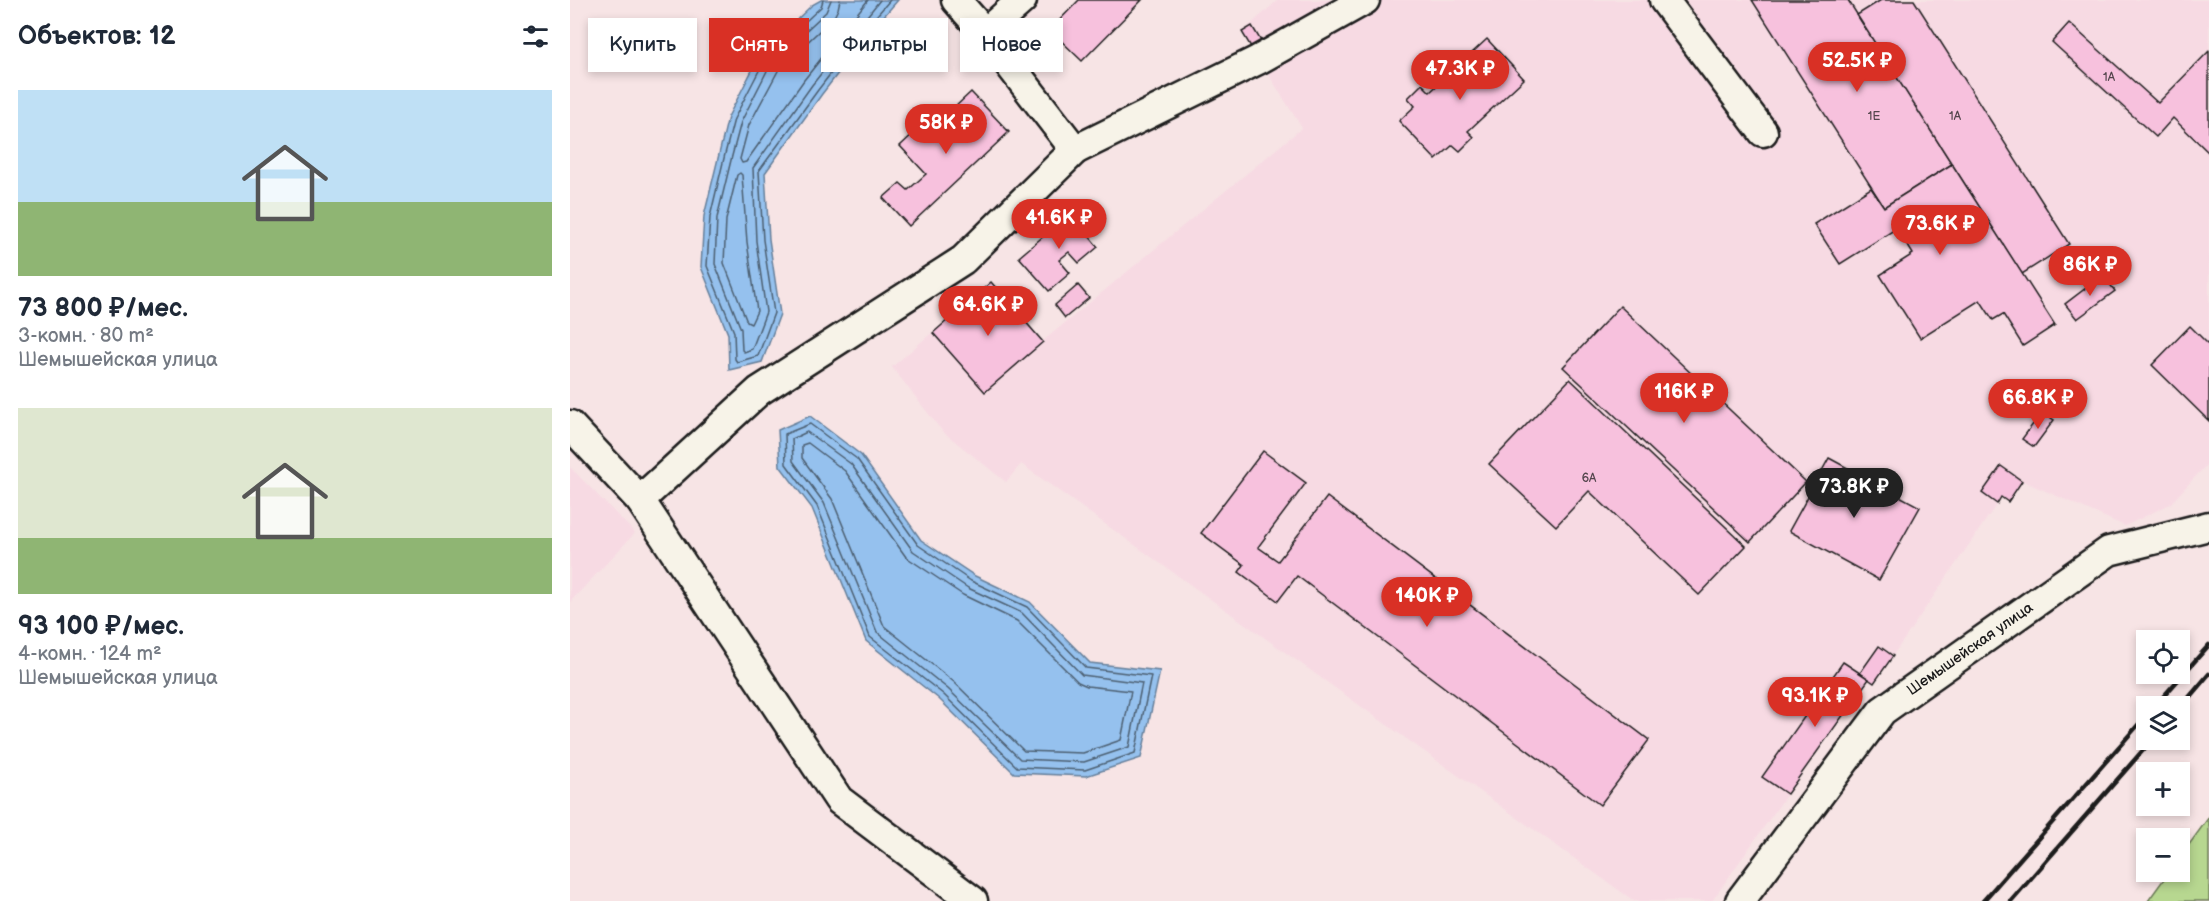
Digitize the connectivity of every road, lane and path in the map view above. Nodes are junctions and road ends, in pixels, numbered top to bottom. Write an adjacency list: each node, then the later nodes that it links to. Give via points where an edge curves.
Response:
1 (956, 0): 5 (street)
2 (1022, 0): 6 (street)
3 (1365, 0): 9 (street, via 1258,60)
4 (1664, 0): 8 (street)
5 (972, 18)
6 (1002, 18)
7 (1015, 72): 9 (street)
8 (1763, 132)
9 (1075, 150): 11 (street, via 963,260 759,391)
10 (570, 425): 11 (street)
11 (640, 500): 13 (street, via 839,800)
12 (2209, 526): 14 (street, Шемышейская улица, via 2109,551 1882,711)
13 (973, 901)
14 (1740, 901)

